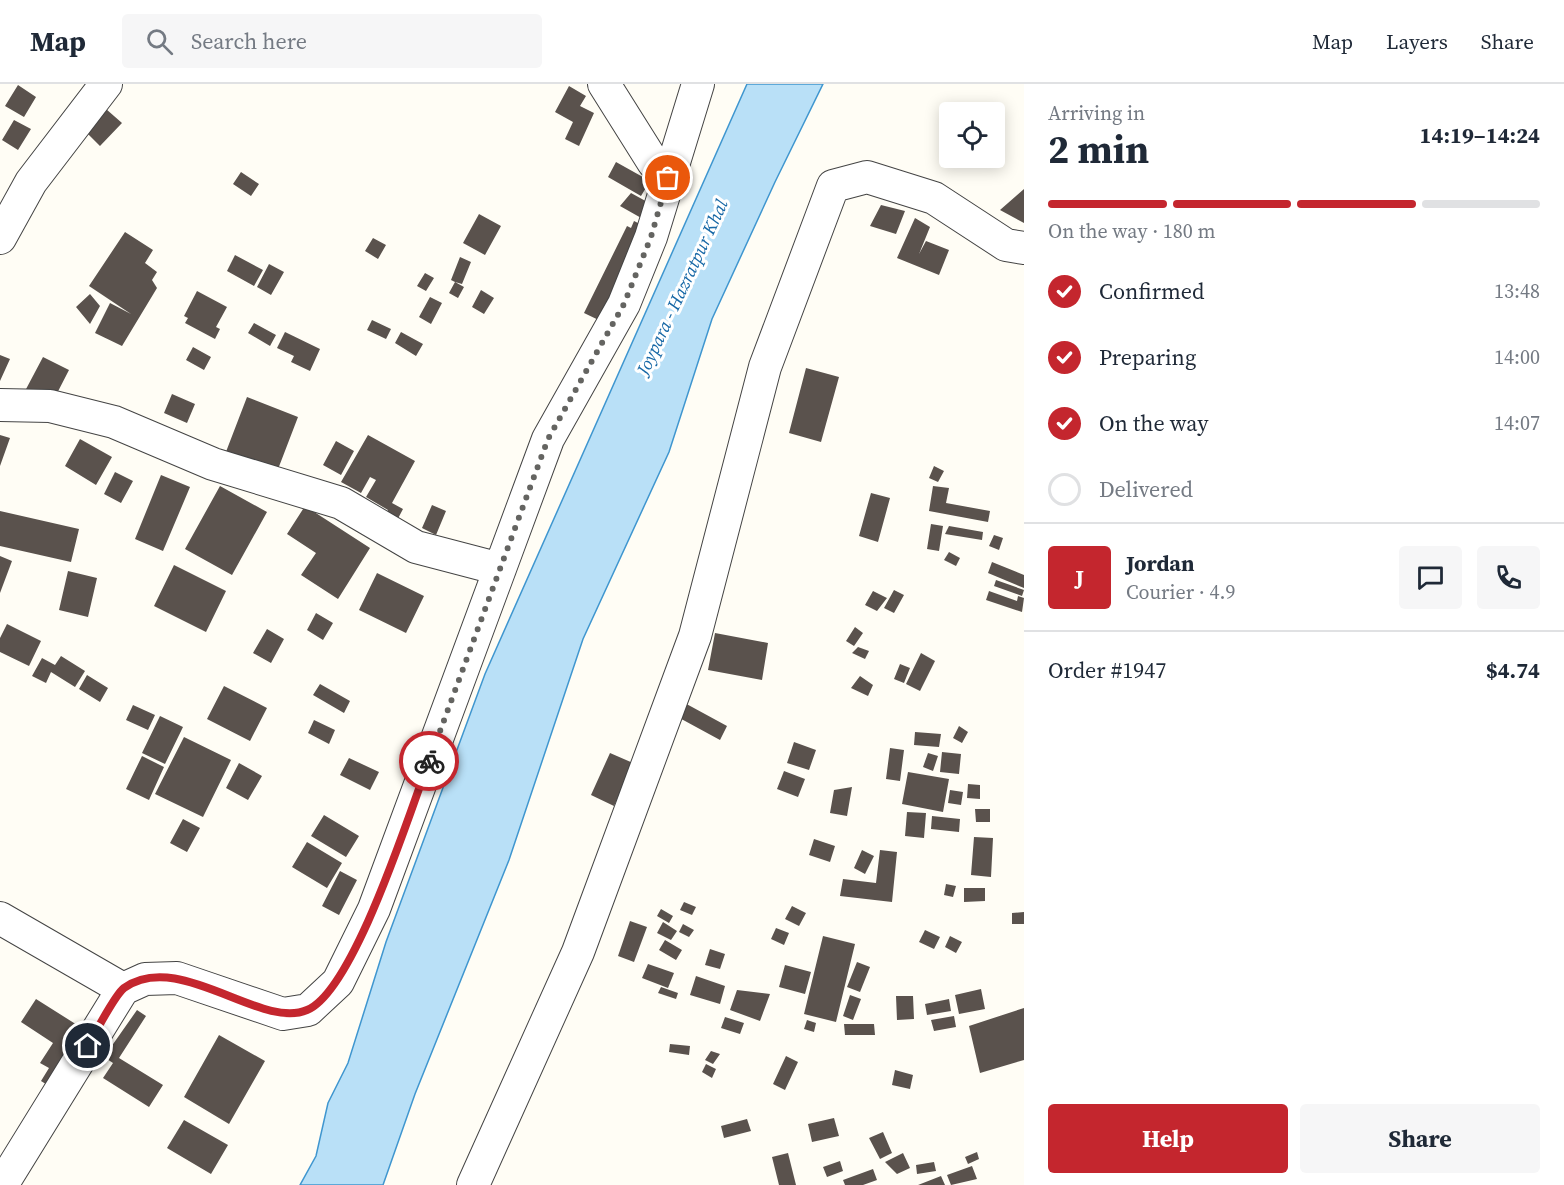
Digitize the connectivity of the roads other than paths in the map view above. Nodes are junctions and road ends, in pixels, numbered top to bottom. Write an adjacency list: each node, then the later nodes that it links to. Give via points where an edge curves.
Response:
1 (106, 84): 5 (street, via 31,182)
2 (604, 84): 4 (street, via 653,162)
3 (698, 84): 4 (street)
4 (668, 178): 8 (street, via 651,237 624,304 548,439)
5 (0, 238)
6 (1024, 248): 12 (street, via 1006,245 934,198 867,177 833,186 765,367 695,636 578,952)
7 (0, 405): 8 (street, via 50,406 114,422 213,464 341,503 416,547)
8 (500, 569): 10 (street, via 374,909 338,982 308,1010 283,1014 177,978 145,979)
9 (0, 918): 10 (street)
10 (123, 989): 11 (street)
11 (3, 1179)
12 (473, 1185)

